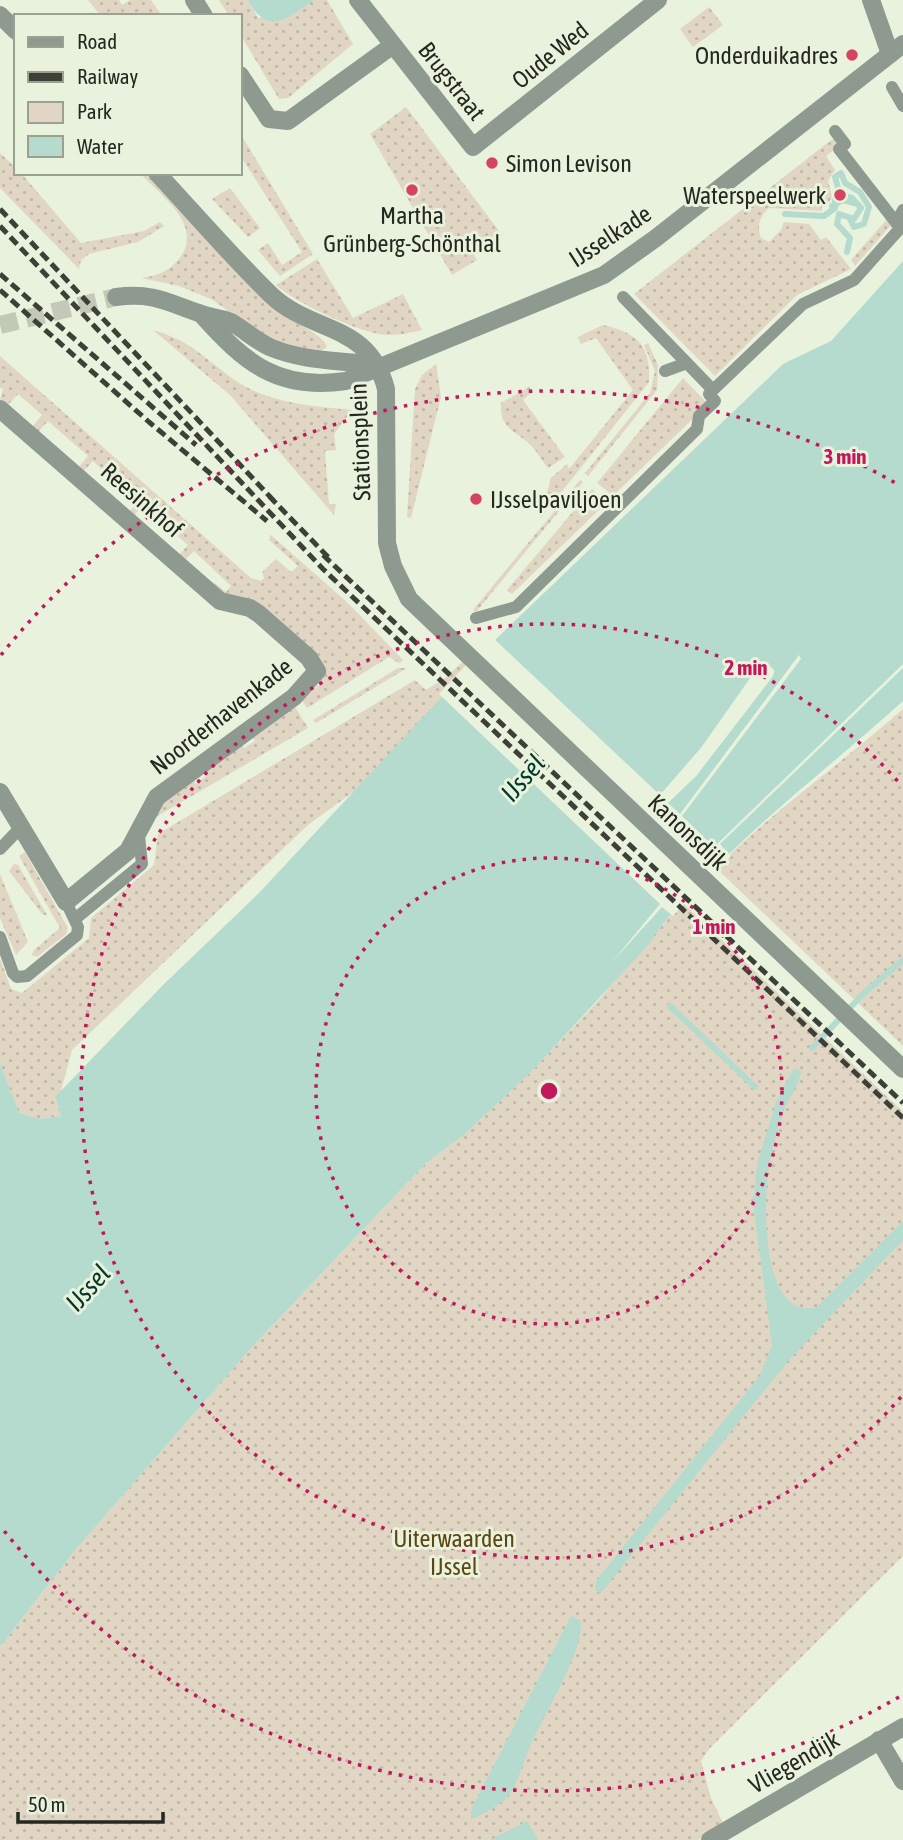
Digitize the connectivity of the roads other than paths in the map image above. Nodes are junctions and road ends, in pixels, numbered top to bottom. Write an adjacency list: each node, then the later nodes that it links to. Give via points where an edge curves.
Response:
1 (658, 0): 12 (street, Oude Wed)
2 (871, 0): 7 (street)
3 (367, 2): 6 (street, Brugstraat)
4 (0, 15): 5 (street)
5 (14, 29)
6 (393, 45): 8 (street, via 288,121 269,119); 12 (street, Brugstraat)
7 (897, 49): 20 (street, IJsselkade, via 604,275)
8 (242, 78)
9 (892, 87): 10 (street)
10 (903, 106)
11 (835, 131): 15 (street, via 845,144 839,149)
12 (473, 148)
13 (159, 175): 20 (street, Stationsplein, via 273,296 349,335)
14 (903, 210): 15 (street)
15 (900, 226): 22 (street, via 854,280 803,304)
16 (116, 297): 18 (street, via 163,298)
17 (623, 297): 19 (street)
18 (202, 315): 20 (street, via 229,321 272,348 304,358); 20 (street, IJsselkade, via 259,370 289,380 335,383)
19 (687, 363): 21 (street); 22 (street)
20 (379, 366): 26 (street, Stationsplein, via 386,389 387,543 410,599)
21 (665, 371)
22 (713, 390): 25 (street, via 709,394 715,401 699,416 697,429 516,607)
23 (0, 409): 24 (street, Reesinkhof, via 220,601)
24 (259, 614): 29 (street, Noorderhavenkade, via 309,658 317,671 294,697 157,797)
25 (476, 618)
26 (439, 630): 34 (street, Kanonsdijk)
27 (0, 792): 28 (street)
28 (21, 827): 30 (street); 31 (street)
29 (139, 836): 31 (street, Noorderhavenkade, via 128,851); 32 (street, Noorderhavenkade, via 142,864)
30 (0, 849)
31 (66, 902): 32 (street)
32 (75, 919): 33 (street, Noorderhavenkade, via 78,928 72,940 22,978 13,973)
33 (0, 937)
34 (903, 1069)
35 (903, 1727): 36 (street, Vliegendijk)
36 (879, 1740): 37 (street); 38 (street, Vliegendijk)
37 (903, 1781)
38 (710, 1840)

